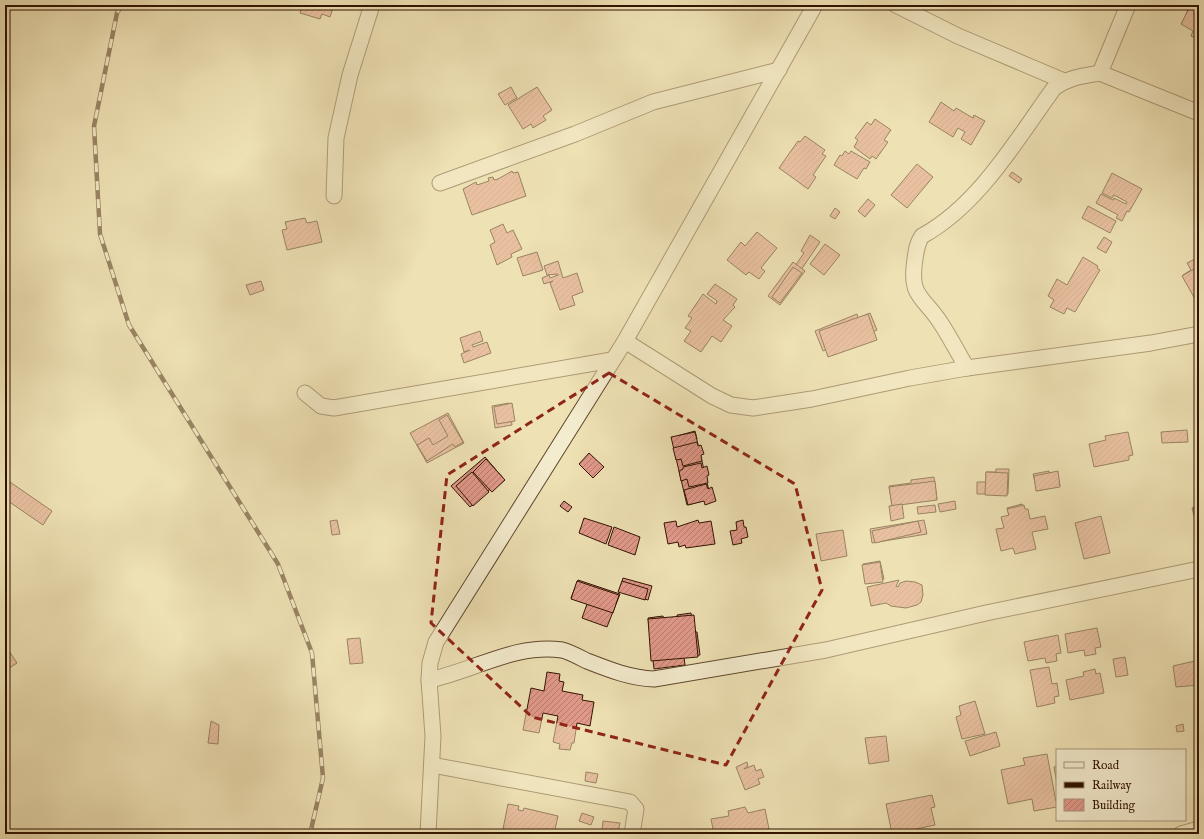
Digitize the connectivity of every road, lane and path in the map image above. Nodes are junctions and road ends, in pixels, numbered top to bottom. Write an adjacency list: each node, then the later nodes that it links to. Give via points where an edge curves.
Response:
1 (372, 5): 10 (street, via 350,75 336,138)
2 (815, 5): 5 (street)
3 (896, 5): 7 (street, via 958,36)
4 (1128, 5): 6 (street)
5 (779, 70): 9 (street, via 653,102 575,134); 12 (street)
6 (1100, 73): 7 (street); 8 (street)
7 (1064, 81): 14 (street, via 1054,88 984,184 962,207 918,241 913,284 918,297 939,321)
8 (1199, 113)
9 (440, 183)
10 (334, 196)
11 (1199, 334): 14 (street)
12 (625, 341): 13 (street); 14 (street, via 712,396 730,405 753,408)
13 (612, 360): 15 (street, via 334,408 321,406); 17 (street, via 436,642 430,663)
14 (967, 368)
15 (305, 393)
16 (1199, 569): 17 (street, via 986,613 826,650 654,679 635,678 563,650 539,650 514,653 450,676)
17 (429, 680): 18 (street, via 433,736)
18 (432, 765): 20 (street); 21 (street, via 630,802 636,809)
19 (1199, 829): 22 (street)
20 (428, 834)
21 (632, 834)
22 (1181, 834)

